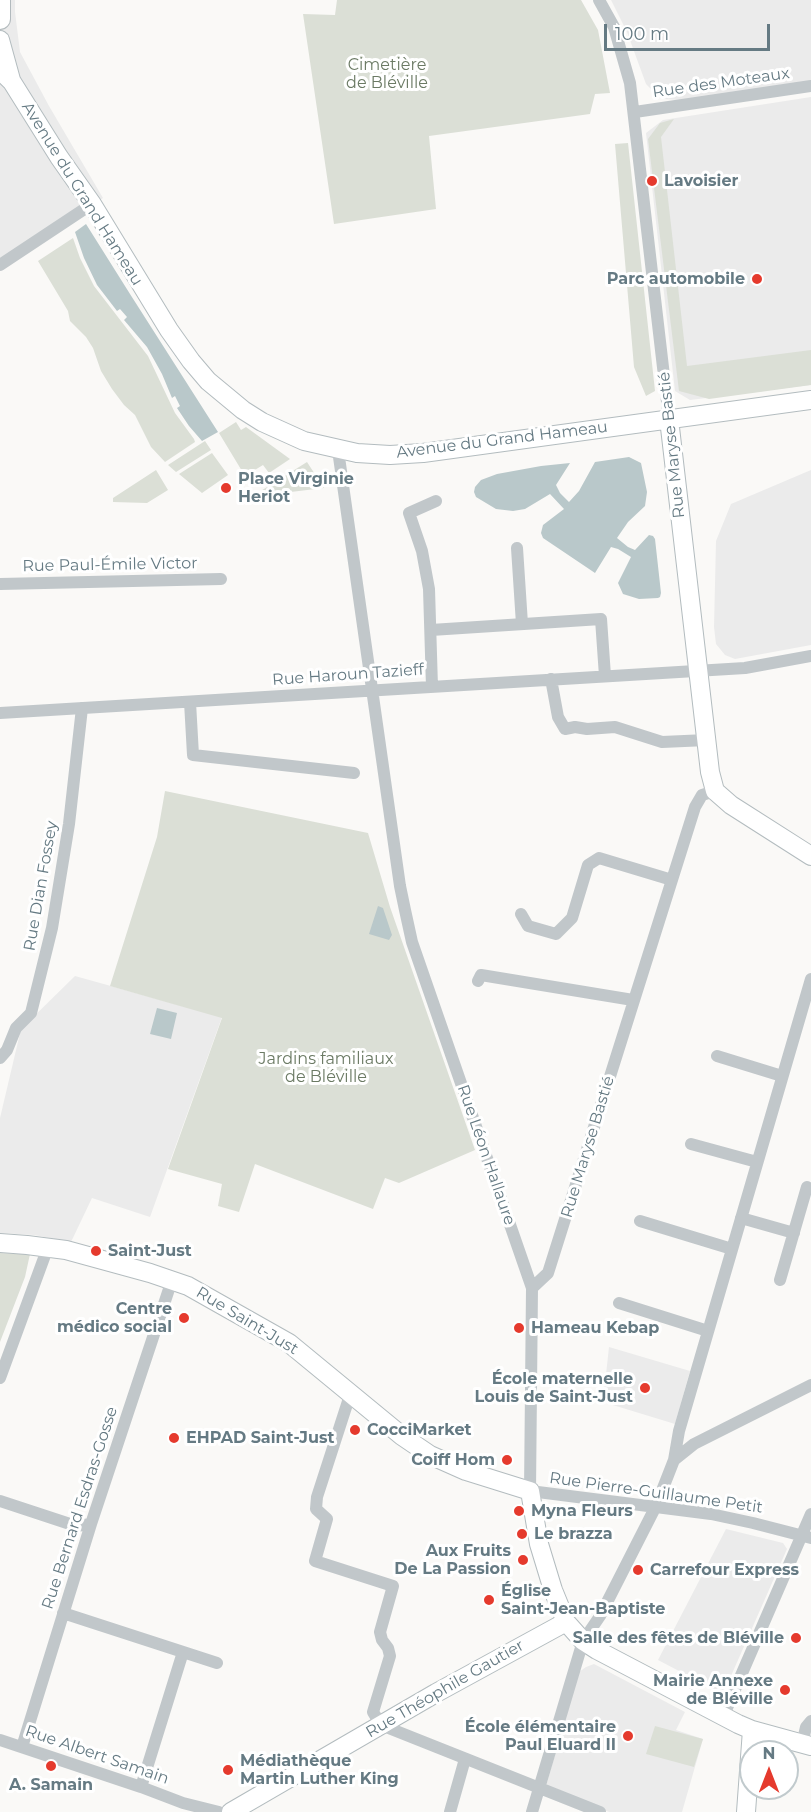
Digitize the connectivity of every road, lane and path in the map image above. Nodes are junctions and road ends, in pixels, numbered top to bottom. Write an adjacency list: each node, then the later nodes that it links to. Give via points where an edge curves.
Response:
1 (599, 0): 7 (street, Rue Maryse Bastié, via 614,27)
2 (0, 1): 3 (main road)
3 (0, 18)
4 (0, 40): 5 (street, Avenue du Grand Hameau)
5 (6, 76): 8 (street, Avenue du Grand Hameau)
6 (811, 86): 7 (street, Rue des Moteaux)
7 (635, 112): 11 (street, Rue Maryse Bastié)
8 (92, 204): 9 (street); 12 (street, Avenue du Grand Hameau, via 168,330 208,381 262,422 304,441)
9 (0, 265)
10 (811, 400): 11 (street, Avenue du Grand Hameau)
11 (669, 419): 12 (street, Avenue du Grand Hameau, via 423,453 378,455); 20 (street, Rue Maryse Bastié)
12 (338, 450): 24 (street, Rue Léon Hallaure)
13 (436, 501): 18 (street, via 410,513 429,589)
14 (517, 548): 17 (street)
15 (221, 579): 16 (street, Rue Paul-Émile Victor)
16 (0, 584)
17 (522, 624): 18 (street); 21 (street, via 601,619)
18 (431, 630): 23 (street)
19 (811, 656): 20 (street, Rue Haroun Tazieff, via 745,668)
20 (698, 670): 21 (street, Rue Haroun Tazieff); 28 (street, Rue Maryse Bastié)
21 (605, 676): 22 (street, Rue Haroun Tazieff)
22 (551, 679): 23 (street, Rue Haroun Tazieff); 28 (street, via 558,717 565,729 615,727 662,742)
23 (432, 687): 24 (street, Rue Haroun Tazieff)
24 (372, 690): 25 (street, Rue Haroun Tazieff); 51 (street, Rue Léon Hallaure, via 400,886 412,942)
25 (190, 702): 26 (street, Rue Haroun Tazieff); 29 (street, via 193,755)
26 (82, 708): 27 (street, Rue Haroun Tazieff); 38 (street, Rue Dian Fossey, via 68,835 52,928 31,1013 16,1028)
27 (0, 713)
28 (706, 740): 30 (street, Rue Maryse Bastié)
29 (354, 773)
30 (715, 791): 31 (street, via 730,806); 32 (street, Rue Maryse Bastié, via 702,795 694,807)
31 (811, 856)
32 (672, 880): 33 (street, via 599,858 588,865 572,918 556,934 528,926); 36 (street, Rue Maryse Bastié)
33 (521, 914)
34 (811, 979): 39 (street)
35 (478, 981): 36 (street, via 481,975)
36 (633, 1000): 51 (street, Rue Maryse Bastié, via 548,1273)
37 (717, 1056): 39 (street)
38 (0, 1058)
39 (782, 1076): 41 (street)
40 (691, 1144): 41 (street)
41 (757, 1162): 43 (street)
42 (807, 1187): 45 (street)
43 (741, 1218): 45 (street); 48 (street)
44 (640, 1221): 48 (street)
45 (794, 1233): 50 (street)
46 (0, 1243): 47 (street, Rue Saint-Just)
47 (48, 1247): 49 (street, Rue Saint-Just); 54 (street)
48 (732, 1249): 53 (street)
49 (172, 1280): 56 (street, Rue Saint-Just, via 289,1343); 62 (street, Rue Bernard Esdras-Gosse)
50 (780, 1280)
51 (532, 1288): 58 (street, Rue Léon Hallaure)
52 (619, 1303): 53 (street)
53 (708, 1331): 57 (street)
54 (0, 1378)
55 (811, 1385): 57 (street, via 694,1444)
56 (351, 1395): 58 (street, Rue Saint-Just, via 430,1455); 71 (street, via 317,1497 316,1509 327,1519 315,1561 393,1586 380,1632 390,1656 373,1712)
57 (674, 1460): 60 (street)
58 (530, 1491): 60 (street, Rue Pierre-Guillaume Petit); 65 (street, Rue Léon Hallaure, via 539,1544)
59 (0, 1501): 62 (street, via 76,1526)
60 (656, 1506): 63 (street, Rue Pierre-Guillaume Petit, via 732,1518); 66 (street, via 600,1616)
61 (811, 1514): 63 (street)
62 (91, 1524): 64 (street, Rue Bernard Esdras-Gosse)
63 (807, 1536): 69 (street)
64 (63, 1613): 67 (street); 75 (street, Rue Bernard Esdras-Gosse)
65 (566, 1622): 66 (street, Rue Léon Hallaure); 71 (street, Rue Théophile Gautier)
66 (583, 1641): 69 (street, Rue Léon Hallaure); 78 (street)
67 (183, 1652): 68 (street); 77 (street)
68 (217, 1663)
69 (723, 1717): 72 (street, Rue Léon Hallaure)
70 (811, 1721): 74 (street, via 806,1727)
71 (381, 1725): 76 (street); 81 (street, Rue Théophile Gautier)
72 (752, 1730): 74 (street, Rue Léon Hallaure); 85 (street)
73 (0, 1740): 75 (street, Rue Albert Samain)
74 (807, 1745)
75 (22, 1747): 77 (street, Rue Albert Samain)
76 (465, 1759): 78 (street); 82 (street)
77 (141, 1786): 79 (street, Rue Albert Samain)
78 (540, 1788): 83 (street); 84 (street)
79 (186, 1808): 80 (street, Rue Albert Samain)
80 (219, 1812)
81 (231, 1812)
82 (450, 1812)
83 (532, 1812)
84 (600, 1812)
85 (746, 1812)

